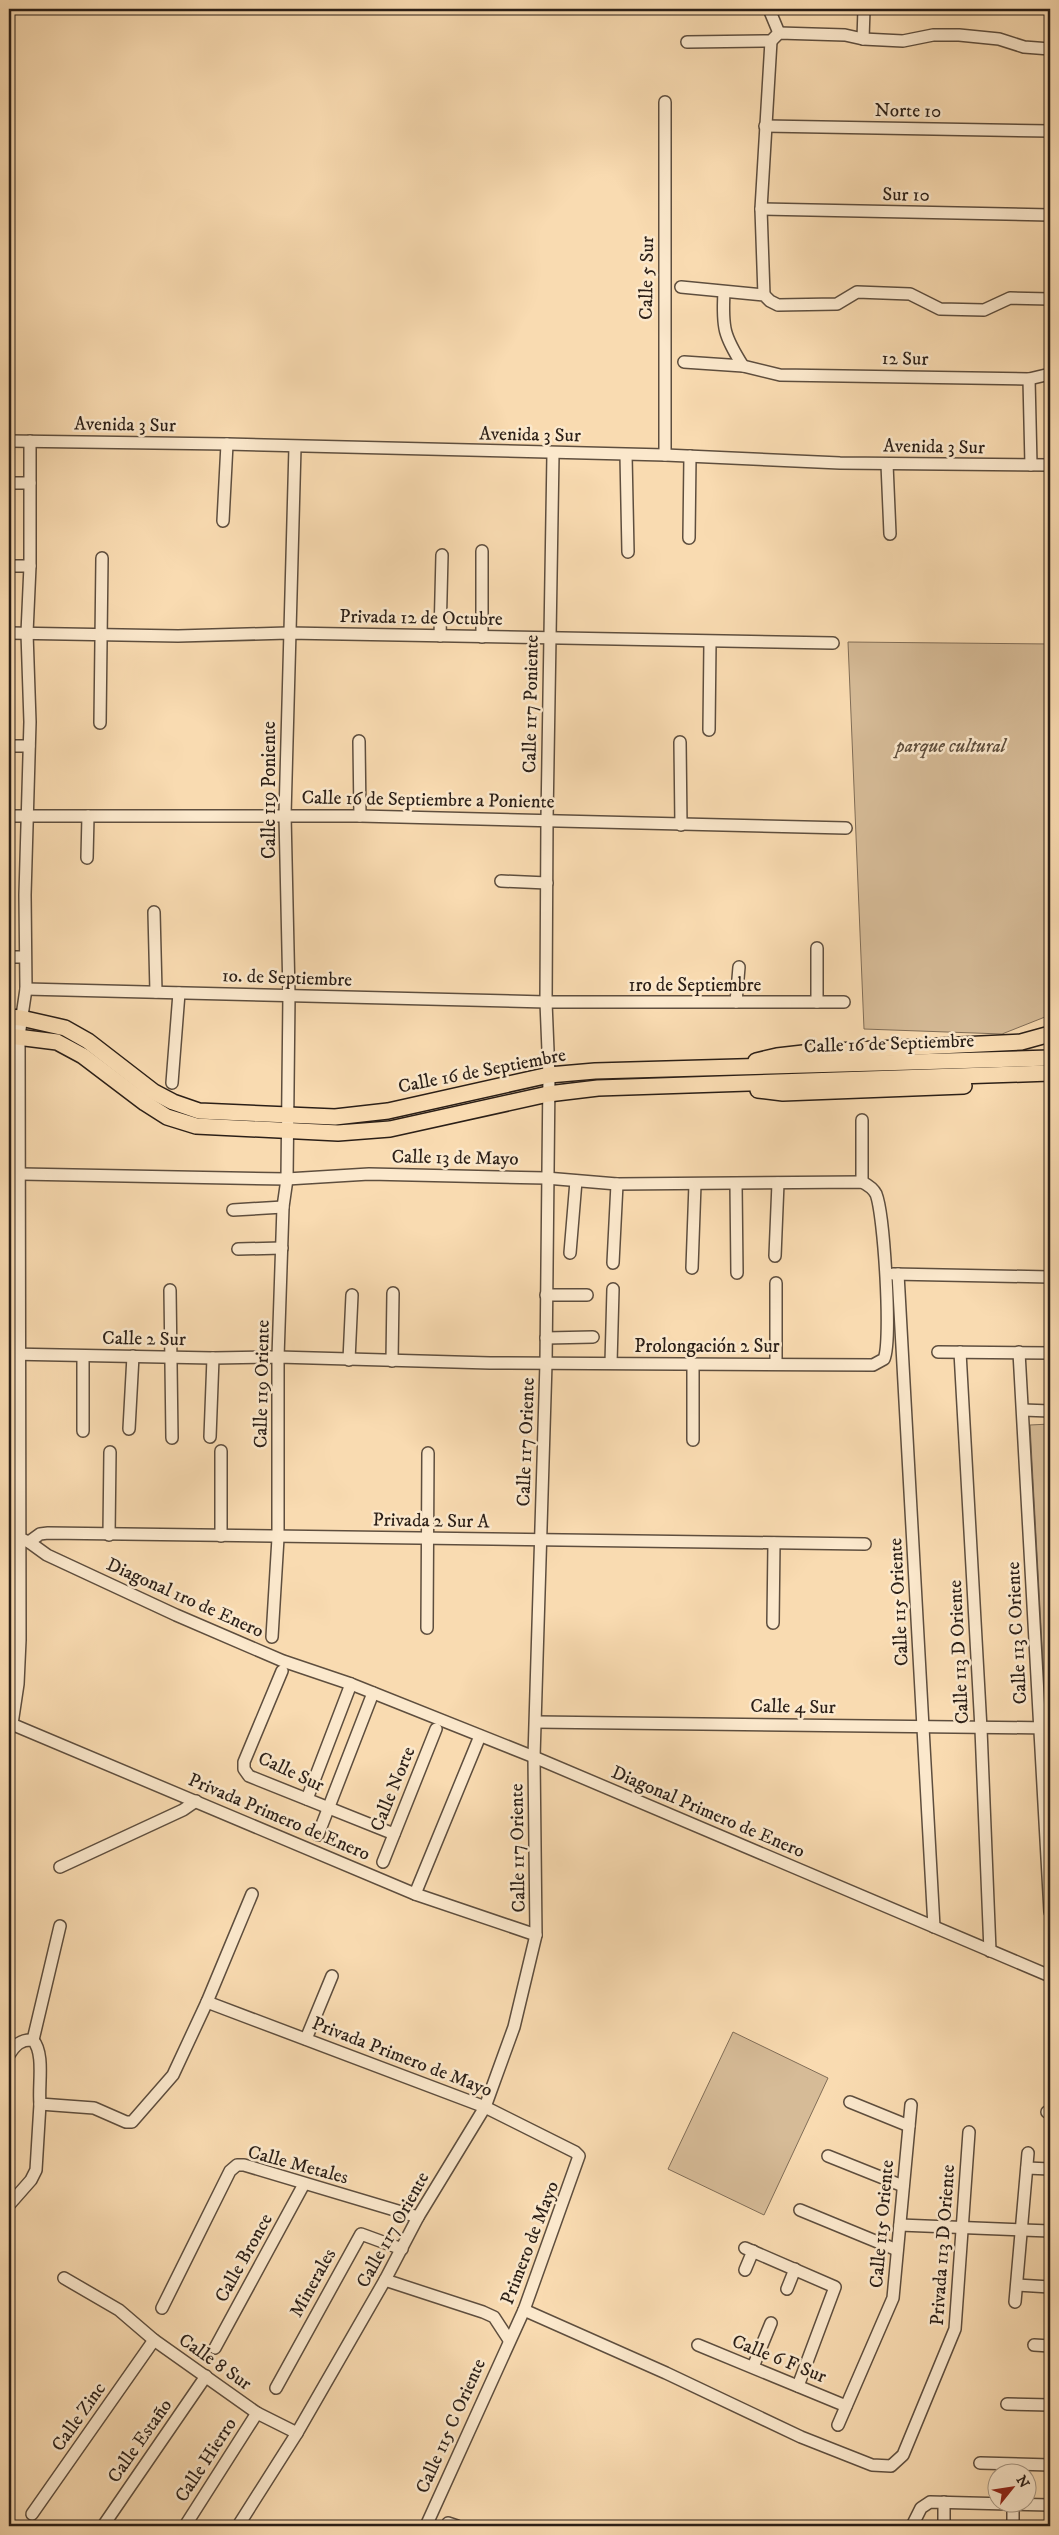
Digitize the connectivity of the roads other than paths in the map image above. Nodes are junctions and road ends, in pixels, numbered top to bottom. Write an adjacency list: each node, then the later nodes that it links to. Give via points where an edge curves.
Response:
1 (769, 9): 3 (street)
2 (864, 9): 4 (street)
3 (779, 33): 4 (street, via 845,35); 6 (street)
4 (863, 39): 7 (street, via 903,40 959,35)
5 (687, 42): 6 (street)
6 (771, 42): 9 (street)
7 (1050, 49)
8 (665, 102): 27 (street, Calle 5 Sur)
9 (765, 126): 10 (street, Norte 10); 11 (street)
10 (1050, 131)
11 (761, 209): 12 (street, Sur 10); 15 (street)
12 (1050, 215)
13 (681, 287): 14 (street)
14 (724, 292): 15 (street); 18 (street, via 725,333)
15 (764, 295): 16 (street, via 778,305 837,304 857,292 910,294 940,309 984,310 1010,298)
16 (1050, 299)
17 (684, 362): 18 (street, 12 Sur)
18 (743, 366): 20 (street, 12 Sur, via 780,375)
19 (1050, 374): 20 (street, 12 Sur)
20 (1029, 379): 30 (street)
21 (9, 441): 22 (street, Avenida 3 Sur)
22 (30, 441): 23 (street, Avenida 3 Sur); 33 (street)
23 (227, 444): 24 (street, Avenida 3 Sur); 34 (street)
24 (294, 447): 25 (street, Avenida 3 Sur); 45 (street, Calle 119 Poniente)
25 (553, 454): 26 (street, Avenida 3 Sur); 49 (street, Calle 117 Poniente)
26 (626, 455): 27 (street, Avenida 3 Sur); 38 (street)
27 (665, 455): 28 (street, Avenida 3 Sur)
28 (690, 456): 29 (street, Avenida 3 Sur); 36 (street)
29 (887, 464): 30 (street, Avenida 3 Sur); 35 (street)
30 (1031, 465): 31 (street, Avenida 3 Sur)
31 (1050, 465)
32 (9, 483): 33 (street)
33 (30, 483): 42 (street)
34 (223, 521)
35 (890, 534)
36 (689, 538)
37 (482, 551): 48 (street)
38 (628, 552)
39 (442, 555): 47 (street)
40 (102, 558): 46 (street)
41 (9, 566): 42 (street)
42 (30, 566): 44 (street)
43 (9, 633): 44 (street, Privada 12 de Octubre)
44 (27, 633): 46 (street, Privada 12 de Octubre); 57 (street)
45 (288, 633): 46 (street, Privada 12 de Octubre); 47 (street, Privada 12 de Octubre); 58 (street, Calle 119 Poniente)
46 (101, 634): 52 (street)
47 (440, 636): 48 (street, Privada 12 de Octubre)
48 (482, 637): 49 (street, Privada 12 de Octubre)
49 (550, 639): 50 (street, Privada 12 de Octubre); 63 (street, Calle 117 Poniente)
50 (710, 642): 51 (street, Privada 12 de Octubre); 53 (street)
51 (833, 643)
52 (100, 723)
53 (710, 730)
54 (360, 741): 62 (street)
55 (680, 742): 64 (street)
56 (9, 746): 57 (street)
57 (29, 746): 60 (street)
58 (284, 815): 61 (street, Calle 16 de Septiembre a Poniente); 62 (street, Calle 16 de Septiembre a Poniente); 77 (street, Calle 119 Poniente)
59 (9, 816): 60 (street, Calle 16 de Septiembre a Poniente)
60 (28, 816): 61 (street, Calle 16 de Septiembre a Poniente); 72 (street)
61 (88, 816): 66 (street)
62 (360, 816): 63 (street, Calle 16 de Septiembre a Poniente)
63 (547, 819): 64 (street, Calle 16 de Septiembre a Poniente); 68 (street, Calle 117 Poniente)
64 (681, 825): 65 (street, Calle 16 de Septiembre a Poniente)
65 (846, 828)
66 (87, 858)
67 (501, 881): 68 (street)
68 (547, 883): 78 (street, Calle 117 Poniente)
69 (154, 912): 75 (street)
70 (817, 948): 80 (street)
71 (9, 957): 72 (street)
72 (25, 957): 74 (street)
73 (739, 967): 79 (street)
74 (26, 989): 75 (street, 1o. de Septiembre); 82 (street)
75 (156, 992): 76 (street, 1o. de Septiembre)
76 (179, 992): 77 (street, 1o. de Septiembre); 90 (street)
77 (288, 995): 78 (street, 1o. de Septiembre); 94 (street, Calle 119 Poniente)
78 (546, 1002): 79 (street, 1ro de Septiembre); 89 (street, Calle 117 Poniente)
79 (736, 1002): 80 (street, 1ro de Septiembre)
80 (817, 1002): 81 (street, 1ro de Septiembre)
81 (844, 1002)
82 (15, 1017): 84 (street); 94 (main road, Calle 16 de Septiembre, via 65,1028 173,1102 199,1111)
83 (1050, 1034): 86 (main road, via 1022,1042 777,1056)
84 (14, 1036): 96 (main road, Calle 16 de Septiembre, via 57,1042 83,1056 144,1103 167,1116 196,1126); 97 (street)
85 (1050, 1058): 87 (main road, Calle 16 de Septiembre)
86 (726, 1068): 87 (main road, Calle 16 de Septiembre); 89 (main road, Calle 16 de Septiembre)
87 (835, 1072): 88 (main road, Calle 16 de Septiembre); 92 (main road, Calle 16 de Septiembre)
88 (1050, 1073)
89 (549, 1075): 93 (street, Calle 117 Poniente); 94 (main road, Calle 16 de Septiembre, via 388,1111 335,1117)
90 (172, 1083)
91 (1050, 1083): 92 (main road, via 783,1093)
92 (719, 1085): 93 (main road, Calle 16 de Septiembre, via 598,1088)
93 (548, 1094): 96 (main road, Calle 16 de Septiembre, via 390,1129); 99 (street, Calle 117 Oriente)
94 (286, 1117): 96 (street, Calle 119 Poniente)
95 (862, 1120): 102 (street)
96 (286, 1132): 100 (street, Calle 119 Oriente)
97 (14, 1135): 98 (street)
98 (21, 1174): 100 (street, Calle 13 de Mayo); 110 (street)
99 (546, 1178): 100 (street, Calle 13 de Mayo, via 368,1174); 101 (street, Calle 13 de Mayo); 128 (street, Calle 117 Oriente)
100 (286, 1179): 107 (street, Calle 119 Oriente)
101 (576, 1181): 104 (street, Calle 13 de Mayo); 113 (street)
102 (862, 1182): 103 (street, Calle 13 de Mayo); 118 (street, via 871,1186 878,1200)
103 (778, 1183): 106 (street, Calle 13 de Mayo); 114 (street)
104 (616, 1184): 105 (street, Calle 13 de Mayo); 115 (street)
105 (695, 1184): 106 (street, Calle 13 de Mayo); 116 (street)
106 (736, 1184): 117 (street)
107 (283, 1207): 108 (street); 111 (street, Calle 119 Oriente)
108 (233, 1210)
109 (9, 1212): 110 (street)
110 (21, 1212): 122 (street)
111 (282, 1248): 112 (street); 139 (street, Calle 119 Oriente)
112 (238, 1249)
113 (570, 1253)
114 (775, 1256)
115 (613, 1263)
116 (692, 1268)
117 (737, 1273)
118 (886, 1273): 119 (street); 145 (street, Prolongación 2 Sur, via 888,1342 886,1354 879,1363)
119 (898, 1274): 120 (street); 174 (street, Calle 115 Oriente)
120 (1050, 1277)
121 (776, 1283): 145 (street)
122 (14, 1288): 135 (street)
123 (613, 1289): 144 (street)
124 (170, 1290): 138 (street)
125 (393, 1293): 142 (street)
126 (352, 1295): 141 (street)
127 (587, 1295): 128 (street)
128 (546, 1296): 130 (street, Calle 117 Oriente)
129 (593, 1337): 130 (street)
130 (546, 1338): 143 (street, Calle 117 Oriente)
131 (938, 1352): 132 (street)
132 (960, 1352): 133 (street); 177 (street, Calle 113 D Oriente)
133 (1019, 1352): 134 (street); 147 (street, Calle 113 C Oriente)
134 (1050, 1353)
135 (14, 1354): 136 (street, Calle 2 Sur); 149 (street)
136 (83, 1356): 137 (street, Calle 2 Sur); 151 (street)
137 (134, 1356): 138 (street, Calle 2 Sur); 150 (street)
138 (171, 1357): 140 (street, Calle 2 Sur); 153 (street)
139 (278, 1357): 140 (street, Calle 2 Sur); 141 (street, Prolongación 2 Sur); 161 (street, Calle 119 Oriente)
140 (212, 1358): 152 (street)
141 (349, 1360): 142 (street, Prolongación 2 Sur)
142 (392, 1361): 143 (street, Prolongación 2 Sur)
143 (546, 1363): 144 (street, Prolongación 2 Sur); 163 (street, Calle 117 Oriente)
144 (611, 1363): 146 (street, Prolongación 2 Sur)
145 (776, 1363): 146 (street, Prolongación 2 Sur)
146 (693, 1364): 154 (street)
147 (1023, 1410): 148 (street); 175 (street, Calle 113 C Oriente)
148 (1050, 1410)
149 (14, 1425): 160 (street)
150 (129, 1429)
151 (83, 1431)
152 (210, 1437)
153 (172, 1438)
154 (693, 1440)
155 (221, 1451): 159 (street)
156 (110, 1452): 158 (street)
157 (428, 1453): 162 (street)
158 (109, 1535): 159 (street, Privada 2 Sur A); 160 (street, Privada 2 Sur A, via 48,1533)
159 (220, 1536): 161 (street, Privada 2 Sur A)
160 (19, 1538): 170 (street, Diagonal 1ro de Enero, via 47,1555 176,1615 283,1661); 173 (street, via 18,1684)
161 (278, 1538): 162 (street, Privada 2 Sur A); 168 (street, Calle 119 Oriente)
162 (427, 1539): 163 (street, Privada 2 Sur A); 167 (street)
163 (540, 1539): 164 (street, Privada 2 Sur A); 172 (street, Calle 117 Oriente)
164 (774, 1543): 165 (street, Privada 2 Sur A); 166 (street)
165 (865, 1544)
166 (773, 1623)
167 (427, 1628)
168 (272, 1636)
169 (282, 1671): 180 (street, Calle Sur, via 244,1762 244,1770 249,1776)
170 (351, 1684): 171 (street, Diagonal Primero de Enero); 180 (street)
171 (373, 1693): 178 (street, Diagonal Primero de Enero); 182 (street)
172 (536, 1722): 174 (street, Calle 4 Sur); 179 (street, Calle 117 Oriente)
173 (10, 1723): 181 (street, Privada Primero de Enero)
174 (923, 1728): 177 (street, Calle 4 Sur); 191 (street, Calle 115 Oriente)
175 (1045, 1728): 177 (street, Calle 4 Sur); 189 (street, Calle 113 C Oriente)
176 (436, 1729): 183 (street, Calle Norte)
177 (981, 1729): 193 (street, Calle 113 D Oriente)
178 (480, 1736): 179 (street, Diagonal Primero de Enero); 188 (street)
179 (534, 1757): 191 (street, Diagonal Primero de Enero); 192 (street, Calle 117 Oriente)
180 (307, 1799): 182 (street, Calle Sur)
181 (196, 1801): 186 (street); 188 (street, Privada Primero de Enero)
182 (328, 1808): 183 (street, Calle Sur); 184 (street)
183 (394, 1834): 185 (street, Calle Norte)
184 (318, 1835)
185 (383, 1862)
186 (60, 1867)
187 (252, 1894): 196 (street)
188 (415, 1894): 192 (street, Privada Primero de Enero)
189 (1050, 1912)
190 (60, 1926): 198 (street)
191 (934, 1927): 193 (street, Diagonal Primero de Enero)
192 (536, 1935): 203 (street, Calle 117 Oriente, via 514,2027)
193 (990, 1951): 195 (street, Diagonal Primero de Enero)
194 (332, 1976): 197 (street)
195 (1050, 1976)
196 (207, 2002): 197 (street, Privada Primero de Mayo); 201 (street, via 173,2075 132,2122 94,2108)
197 (306, 2039): 203 (street, Privada Primero de Mayo)
198 (33, 2040): 199 (street, via 18,2043); 201 (street, via 40,2056)
199 (9, 2055)
200 (850, 2102): 204 (street)
201 (40, 2104): 213 (street, via 36,2170)
202 (911, 2105): 204 (street, Calle 115 Oriente)
203 (486, 2107): 207 (street, Privada Primero de Mayo); 215 (street, Calle 117 Oriente)
204 (909, 2126): 212 (street, Calle 115 Oriente)
205 (969, 2132): 217 (street, Privada 113 D Oriente)
206 (1028, 2153): 209 (street)
207 (579, 2156): 231 (street, Primero de Mayo)
208 (828, 2156): 212 (street)
209 (1026, 2168): 210 (street); 218 (street)
210 (1050, 2169)
211 (304, 2184): 215 (street, Calle Metales); 230 (street, Calle Metales, via 236,2165 230,2171); 238 (street, Calle Bronce)
212 (903, 2186): 216 (street, Calle 115 Oriente)
213 (9, 2205)
214 (800, 2210): 221 (street)
215 (418, 2217): 220 (street, Calle 117 Oriente)
216 (900, 2225): 217 (street); 221 (street, Calle 115 Oriente)
217 (962, 2228): 218 (street); 231 (street, Privada 113 D Oriente, via 955,2329 903,2455 891,2466 872,2465 801,2437)
218 (1022, 2231): 219 (street); 226 (street)
219 (1050, 2231)
220 (402, 2249): 225 (street, Calle 117 Oriente); 242 (street, Minerales, via 361,2234)
221 (897, 2250): 245 (street, Calle 115 Oriente, via 893,2298)
222 (795, 2269): 223 (street, via 749,2249); 228 (street); 241 (street, via 835,2287)
223 (745, 2270)
224 (64, 2278): 233 (street, Calle 8 Sur, via 119,2310)
225 (385, 2280): 234 (street, via 489,2314); 248 (street, Calle 117 Oriente)
226 (1016, 2285): 227 (street); 229 (street)
227 (1050, 2287)
228 (787, 2288)
229 (1015, 2302)
230 (162, 2308)
231 (524, 2310): 234 (street, Primero de Mayo)
232 (770, 2323): 239 (street)
233 (154, 2340): 240 (street, Calle 8 Sur); 256 (street, Calle Zinc)
234 (509, 2340): 260 (street, Calle 115 C Oriente)
235 (698, 2345): 239 (street, Calle 6 F Sur)
236 (1034, 2345): 237 (street)
237 (1050, 2346)
238 (215, 2348)
239 (753, 2367): 241 (street, Calle 6 F Sur)
240 (206, 2376): 246 (street, Calle 8 Sur); 257 (street, Calle Estaño)
241 (798, 2386): 245 (street, Calle 6 F Sur)
242 (276, 2388)
243 (1007, 2404): 244 (street)
244 (1050, 2405)
245 (846, 2406): 247 (street, Calle 115 Oriente)
246 (257, 2413): 248 (street, Calle 8 Sur); 258 (street, Calle Hierro)
247 (838, 2425)
248 (297, 2433): 259 (street, Calle 117 Oriente)
249 (980, 2463): 250 (street)
250 (1050, 2464)
251 (944, 2502): 252 (street); 261 (street, via 930,2502 921,2508); 262 (street)
252 (986, 2503)
253 (1036, 2504): 254 (street)
254 (1050, 2504)
255 (1013, 2512): 263 (street)
256 (32, 2514)
257 (102, 2526)
258 (185, 2526)
259 (238, 2526)
260 (426, 2526)
261 (912, 2526)
262 (944, 2526)
263 (1012, 2526)

